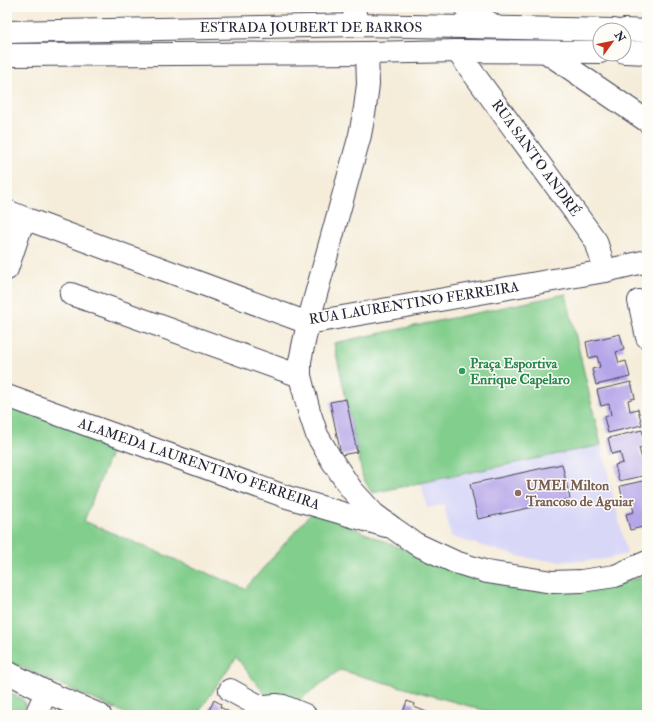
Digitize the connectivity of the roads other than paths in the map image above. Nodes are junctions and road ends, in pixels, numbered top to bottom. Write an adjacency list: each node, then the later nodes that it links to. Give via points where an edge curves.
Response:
1 (465, 7): 3 (street)
2 (356, 16): 3 (street, ESTRADA JOUBERT DE BARROS); 7 (street, ESTRADA JOUBERT DE BARROS)
3 (496, 27): 4 (street, ESTRADA JOUBERT DE BARROS)
4 (592, 29)
5 (632, 30): 6 (street)
6 (647, 31)
7 (7, 32)
8 (457, 51): 9 (street, ESTRADA JOUBERT DE BARROS); 12 (street, ESTRADA JOUBERT DE BARROS); 19 (street, RUA SANTO ANDRÉ, via 596,241)
9 (546, 52): 10 (street, ESTRADA JOUBERT DE BARROS); 15 (street)
10 (592, 52)
11 (632, 52): 13 (street)
12 (367, 53): 14 (street, ESTRADA JOUBERT DE BARROS); 22 (street, via 368,84 360,136)
13 (647, 53)
14 (7, 54)
15 (647, 121)
16 (15, 215): 18 (street); 22 (street, RUA LAURENTINO FERREIRA)
17 (647, 261): 19 (street, RUA LAURENTINO FERREIRA)
18 (7, 270)
19 (605, 271): 22 (street, RUA LAURENTINO FERREIRA)
20 (72, 294): 24 (street)
21 (639, 301): 23 (street)
22 (308, 323): 24 (street, via 300,361)
23 (647, 337)
24 (300, 376): 26 (street, via 317,435 330,459 352,490 374,514)
25 (7, 396): 26 (street, ALAMEDA LAURENTINO FERREIRA, via 287,497)
26 (393, 528): 27 (street, via 416,544 455,562 488,572 552,582 615,576)
27 (647, 562)
28 (7, 672): 30 (street)
29 (230, 690): 33 (street, via 259,706 282,706)
30 (46, 692): 31 (street); 32 (street)
31 (36, 715)
32 (100, 715)
33 (305, 715)

